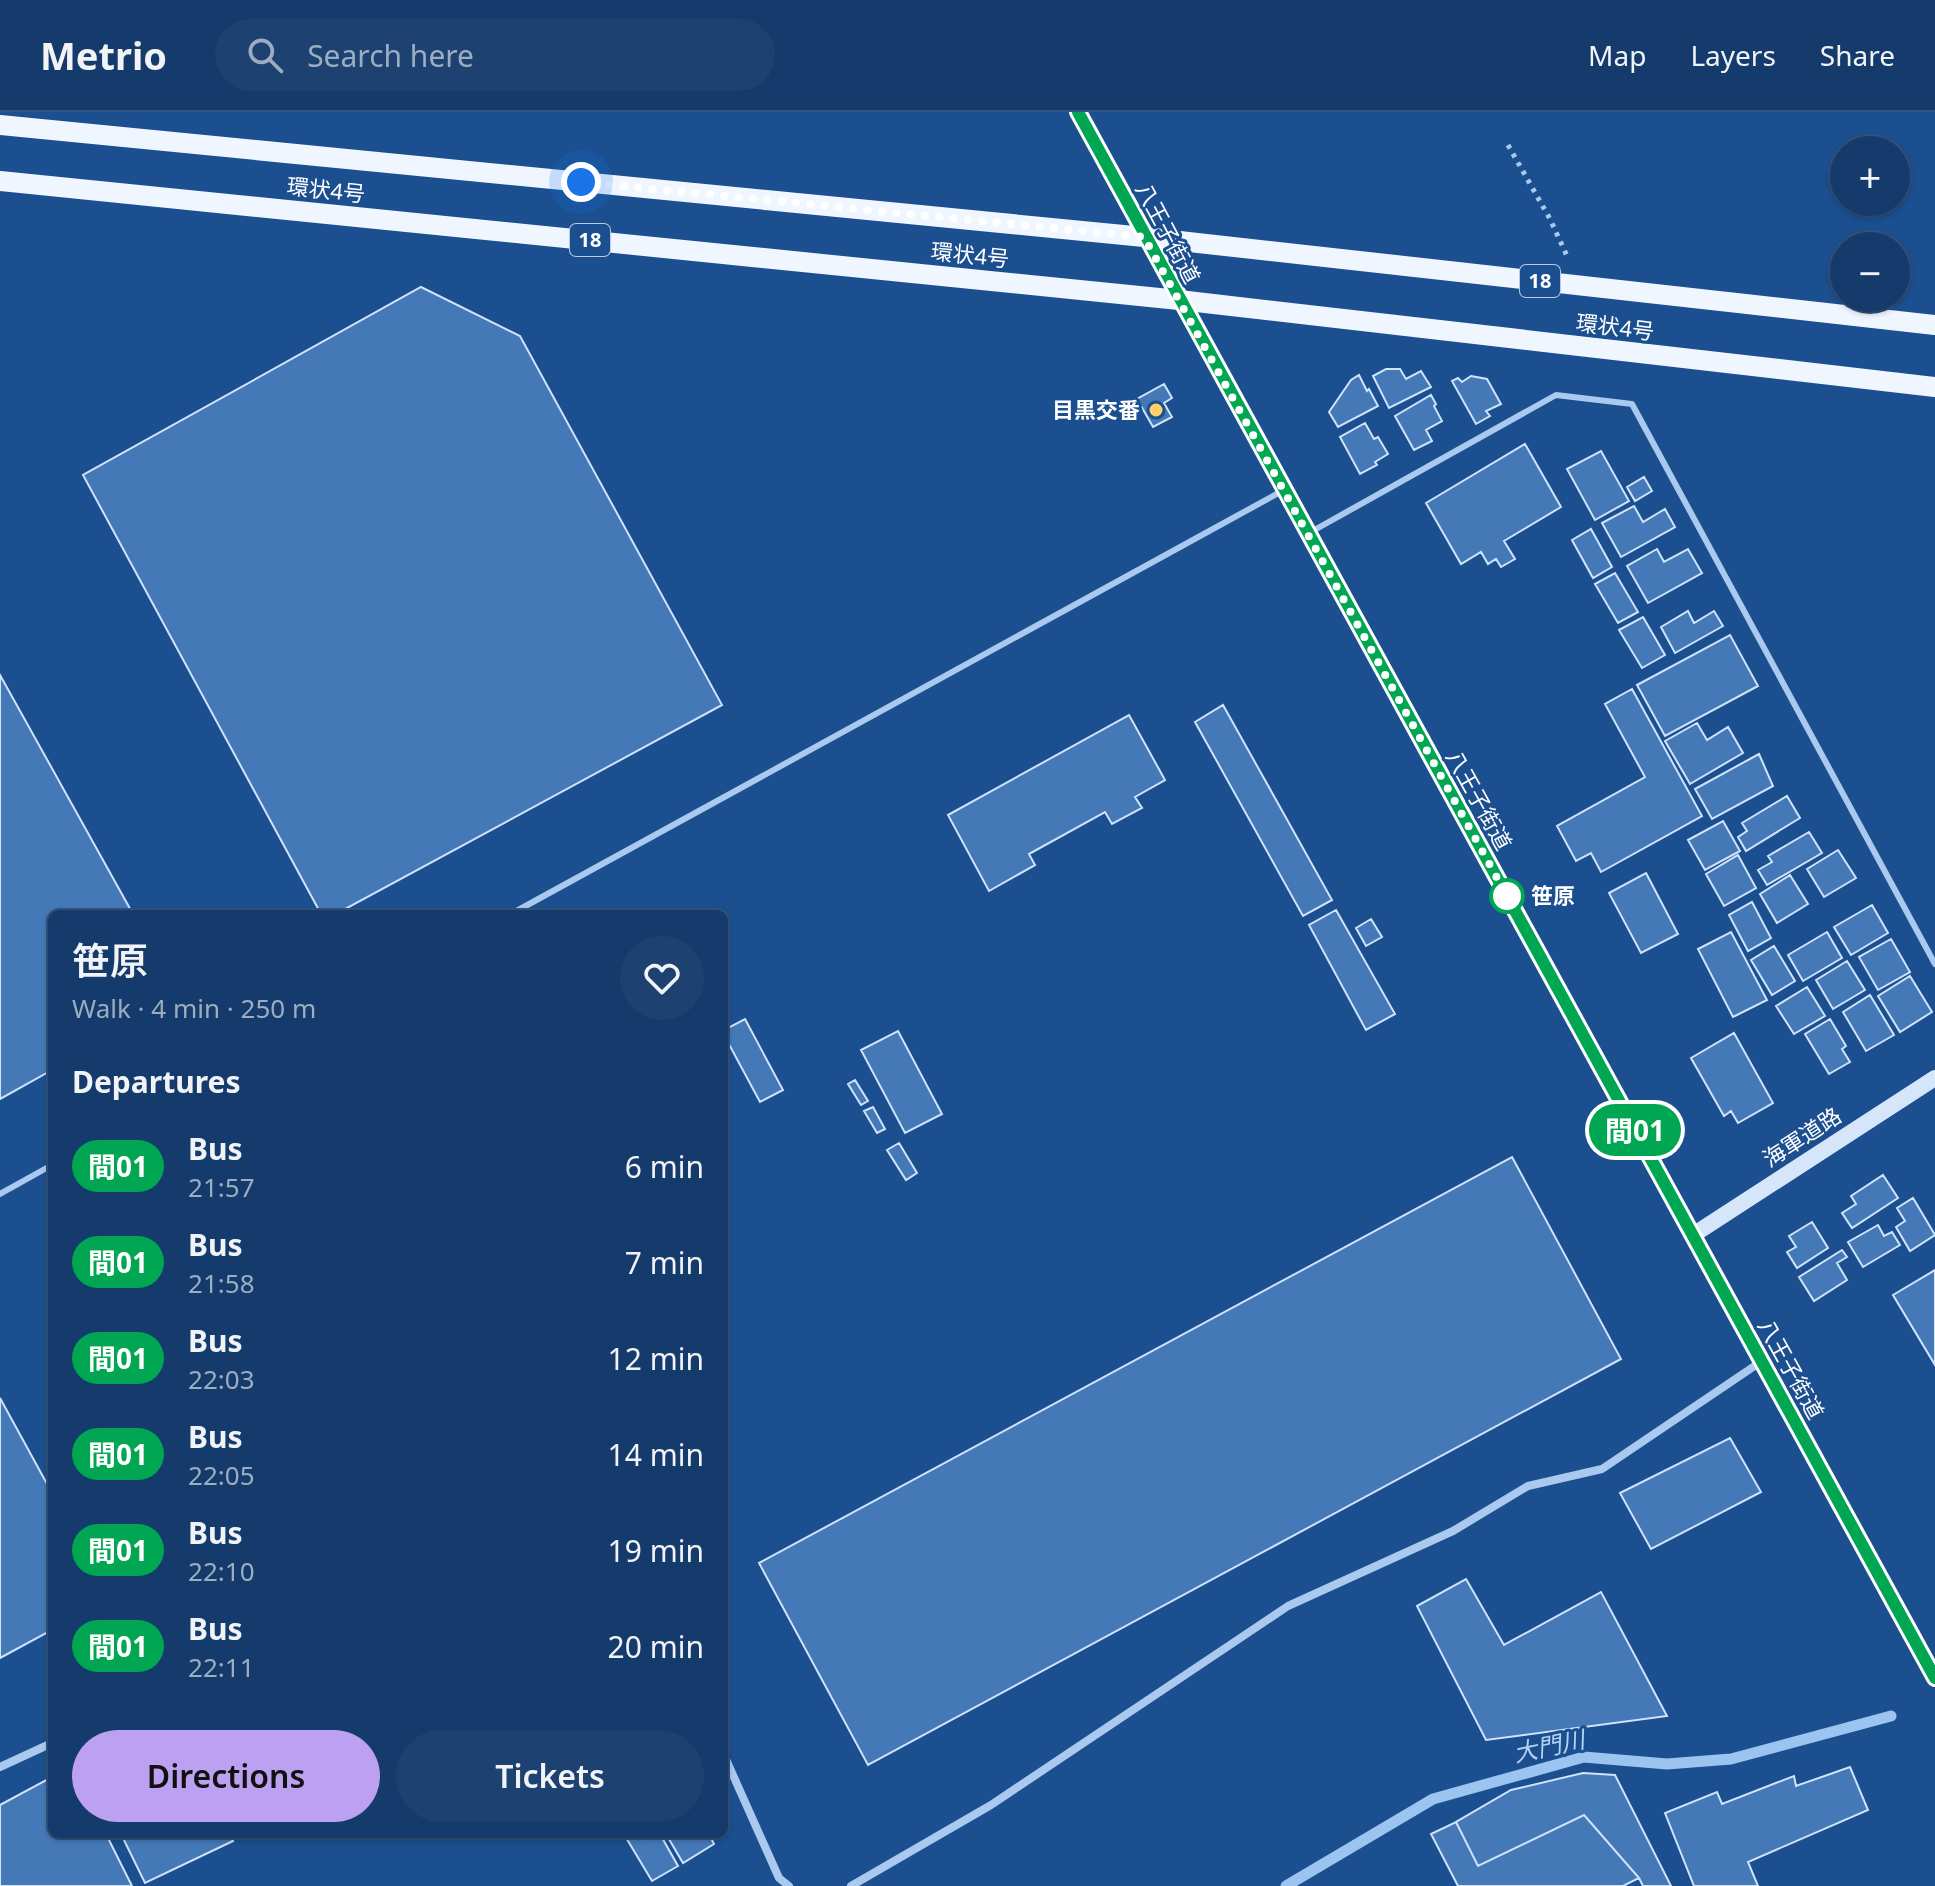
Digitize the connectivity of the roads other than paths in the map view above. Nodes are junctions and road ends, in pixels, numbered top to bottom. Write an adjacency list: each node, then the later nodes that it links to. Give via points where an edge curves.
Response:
1 (1078, 112): 4 (street, 八王子街道)
2 (0, 125): 4 (main road, 環状4号 / 18)
3 (0, 181): 5 (main road, 環状4号 / 18)
4 (1144, 237): 5 (street, 八王子街道); 6 (main road, 環状4号 / 18)
5 (1179, 300): 7 (main road, 環状4号 / 18); 8 (street, 八王子街道)
6 (1935, 325)
7 (1935, 387)
8 (1284, 490): 9 (street, 八王子街道); 10 (lane)
9 (1308, 534): 11 (lane, via 1556,395 1632,404); 15 (street, 八王子街道)
10 (518, 910)
11 (1935, 964)
12 (1935, 1078): 15 (street, 海軍道路)
13 (48, 1167): 14 (lane)
14 (0, 1194)
15 (1693, 1235): 16 (street, 八王子街道)
16 (1762, 1361): 17 (street, 八王子街道); 22 (street, via 1602,1469 1528,1486 1453,1531 1288,1606 991,1805)
17 (1935, 1678)
18 (48, 1745): 20 (street)
19 (728, 1764): 21 (street, via 779,1878)
20 (0, 1767)
21 (789, 1886)
22 (851, 1886)

